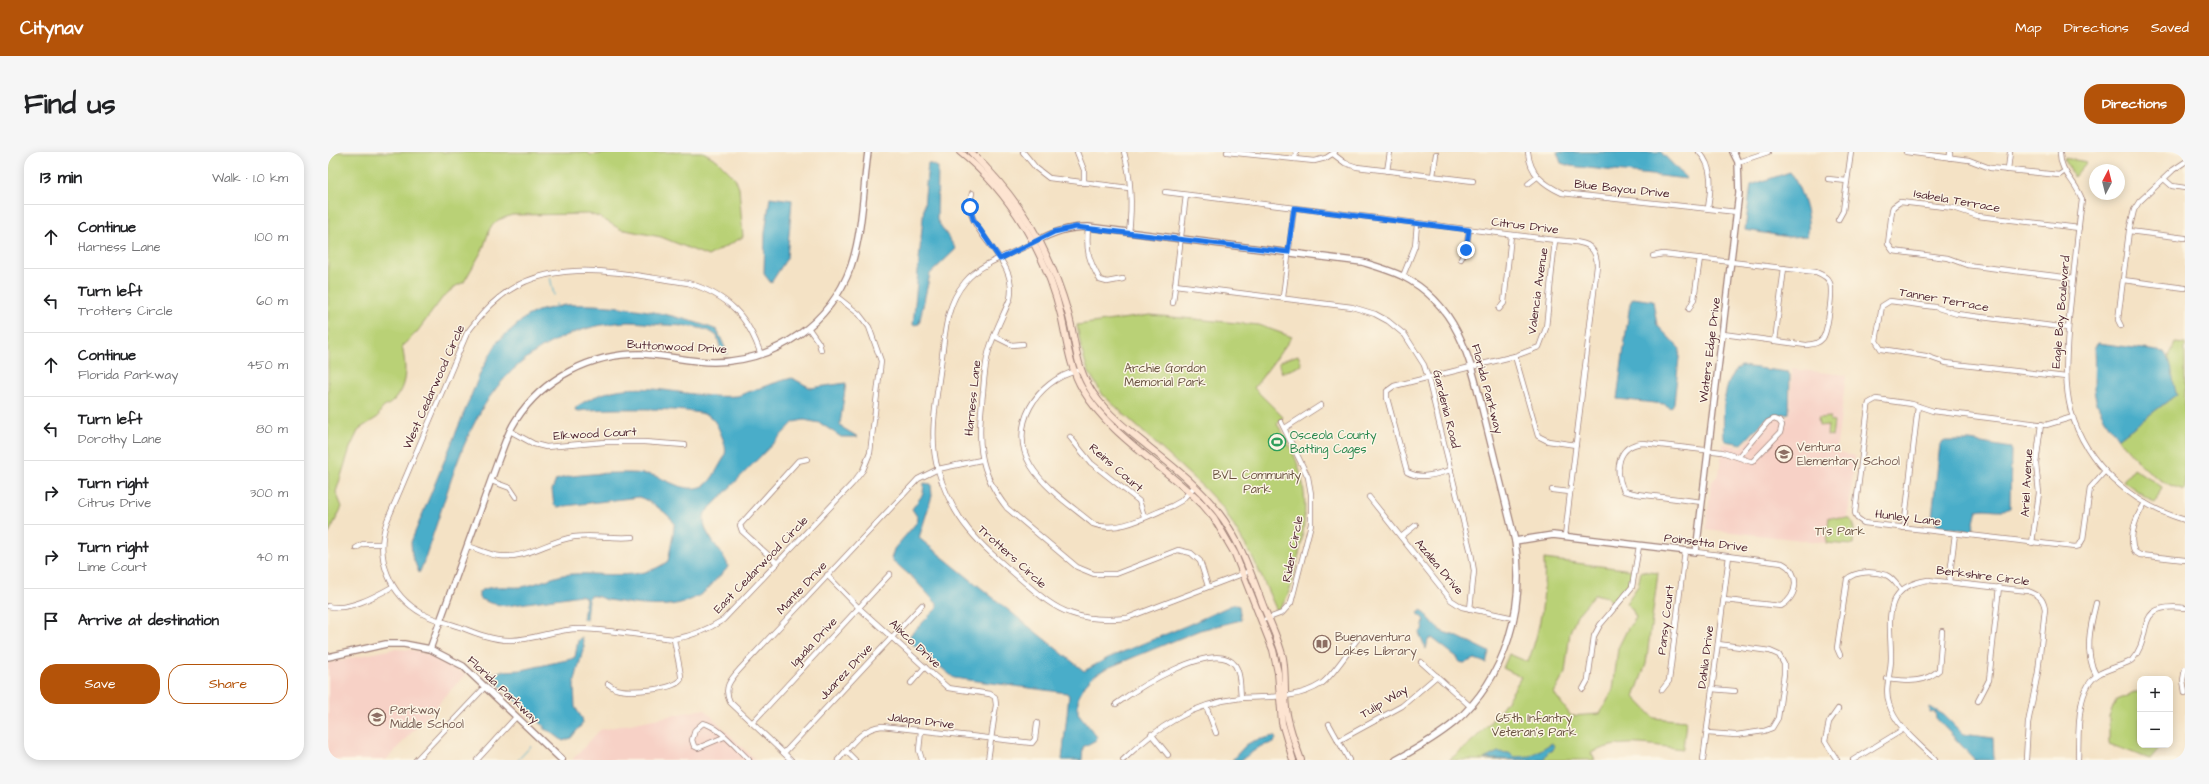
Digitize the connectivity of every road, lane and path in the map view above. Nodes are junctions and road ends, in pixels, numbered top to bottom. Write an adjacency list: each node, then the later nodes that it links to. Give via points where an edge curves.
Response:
1 (868, 152): 70 (street, Buttonwood Drive, via 857,240 851,265)
2 (960, 152): 56 (main road, via 999,191)
3 (971, 152): 53 (main road, via 1011,195)
4 (1023, 152): 34 (street, via 1036,168 1049,178)
5 (1077, 152): 34 (street, via 1084,170)
6 (1124, 152): 36 (street, via 1129,168)
7 (1227, 152): 22 (street)
8 (1296, 152): 22 (street)
9 (1390, 152): 25 (street)
10 (1528, 152): 29 (street)
11 (1699, 152): 42 (street, via 1709,168 1711,185)
12 (1733, 152): 23 (street, Waters Edge Drive)
13 (1768, 152): 23 (street)
14 (1851, 152): 33 (street)
15 (1906, 152): 21 (street)
16 (1950, 152): 21 (street)
17 (2010, 152): 26 (street)
18 (2060, 152): 27 (street, Eagle Bay Boulevard, via 2061,165)
19 (1334, 153): 22 (street, via 1314,161); 25 (street, via 1345,163 1357,167)
20 (1436, 154): 28 (street)
21 (1950, 158): 26 (street)
22 (1295, 159)
23 (1738, 162): 43 (street, Waters Edge Drive, via 1740,179)
24 (2185, 162): 31 (street)
25 (1387, 170): 28 (street)
26 (2008, 170): 27 (street, via 2059,176)
27 (2065, 171): 47 (street, Eagle Bay Boulevard, via 2080,192 2082,200)
28 (1433, 176): 32 (street)
29 (1537, 177): 35 (street); 42 (street, Blue Bayou Drive, via 1548,187 1569,194)
30 (1828, 179): 33 (street)
31 (2164, 179): 37 (street, via 2172,186); 49 (street, via 2134,210)
32 (1473, 181)
33 (1847, 181): 44 (street, via 1843,211)
34 (1084, 183): 36 (street)
35 (1528, 184)
36 (1129, 188): 50 (street)
37 (2185, 188)
38 (1165, 192): 40 (street, Citrus Drive)
39 (972, 193): 60 (street, Harness Lane, via 970,207 973,219)
40 (1186, 195): 41 (street, Citrus Drive); 54 (street)
41 (1294, 208): 45 (street, Citrus Drive); 57 (street)
42 (1708, 208): 43 (street, Blue Bayou Drive)
43 (1737, 212): 62 (street, Waters Edge Drive)
44 (1838, 220)
45 (1418, 224): 48 (street, Citrus Drive); 64 (street, via 1414,252)
46 (1088, 227): 50 (street, Florida Parkway); 53 (street, Florida Parkway, via 1066,228); 66 (street, via 1086,248 1100,280 1107,282)
47 (2078, 228): 65 (street, Eagle Bay Boulevard); 65 (street, Isabela Terrace, via 1978,216 1954,208 1900,202 1893,206 1892,210 1888,244 1893,251 1948,258 1967,265)
48 (1469, 230): 51 (street, Citrus Drive); 61 (street, via 1466,250)
49 (2129, 231): 52 (street); 67 (street)
50 (1129, 233): 54 (street, Florida Parkway)
51 (1511, 235): 55 (street, Citrus Drive); 73 (street, via 1504,303)
52 (2185, 238)
53 (1040, 239): 56 (street, Florida Parkway); 86 (main road, via 1058,281 1068,315)
54 (1181, 239): 57 (street, Florida Parkway); 68 (street)
55 (1555, 240): 84 (street, Valencia Avenue, via 1543,339 1539,347); 98 (street, Citrus Drive, via 1583,243 1593,248 1597,255)
56 (1033, 243): 60 (street, Trotters Circle); 86 (main road, via 1051,283)
57 (1288, 252): 64 (street, Florida Parkway, via 1362,262); 71 (street)
58 (1653, 256): 59 (street, via 1663,254)
59 (1700, 258): 62 (street); 74 (street, via 1694,299)
60 (1000, 259): 79 (street, Harness Lane, via 1012,290); 103 (street, Trotters Circle, via 982,268 967,280 955,296 948,314 935,420 934,443)
61 (1461, 259)
62 (1731, 262): 63 (street); 78 (street, Waters Edge Drive)
63 (1784, 268): 80 (street); 80 (street, via 1816,272 1830,282 1827,329 1824,337 1817,343)
64 (1403, 276): 85 (street, Florida Parkway, via 1421,288 1450,319 1462,339)
65 (2072, 278): 76 (street, Eagle Bay Boulevard)
66 (1123, 279)
67 (2123, 280): 69 (street); 75 (street, via 2118,320)
68 (1175, 285): 71 (street, Gardenia Road); 72 (street)
69 (2185, 288)
70 (836, 296): 77 (street, Buttonwood Drive); 132 (street, East Cedarwood Circle, via 859,314 869,327 881,361 870,453 863,470 852,484)
71 (1283, 297): 88 (street, Gardenia Road, via 1352,307 1388,321 1405,335 1413,346)
72 (1173, 303)
73 (1499, 309)
74 (1689, 309)
75 (2121, 326)
76 (2068, 328): 87 (street, Eagle Bay Boulevard); 87 (street, Tanner Terrace, via 1958,314 1935,307 1890,301 1882,306 1876,341 1881,349 1926,356 1946,363)
77 (809, 329): 82 (street); 83 (street, Buttonwood Drive)
78 (1723, 334): 80 (street); 99 (street, Waters Edge Drive)
79 (994, 336): 81 (street, via 1012,345); 102 (street, Harness Lane, via 986,364 979,426)
80 (1775, 341)
81 (1023, 344)
82 (821, 350)
83 (760, 355): 95 (street, Buttonwood Drive, via 720,362 640,354 597,360 573,369 546,387 525,407); 124 (street, West Cedarwood Circle, via 750,328 733,306 704,287 590,270 564,271 537,277 518,285 482,312 467,333 387,521)
84 (1515, 356): 85 (street, Valencia Avenue); 98 (street, via 1538,436 1548,441)
85 (1472, 367): 88 (street, Valencia Avenue); 122 (street, Florida Parkway)
86 (1077, 371): 107 (main road, via 1107,410); 114 (street, via 1050,382 1030,405 1023,427 1023,441 1030,465 1043,481 1093,524 1102,528 1114,528)
87 (2066, 377): 91 (street, Eagle Bay Boulevard)
88 (1428, 378): 104 (street, Gardenia Road); 104 (street, Valencia Avenue, via 1394,386 1387,391 1387,398 1407,472 1424,477)
89 (1321, 405): 94 (street)
90 (1918, 406): 93 (street, Hunley Lane, via 1933,411); 117 (street); 117 (street, Hunley Lane, via 1876,399 1869,403 1855,513 1856,518 1864,523)
91 (2073, 417): 93 (street, Hunley Lane, via 2046,425); 105 (street, Eagle Bay Boulevard, via 2084,441)
92 (1281, 422): 94 (street, Rider Circle)
93 (2041, 424): 123 (street, Ariel Avenue, via 2036,464 2038,492)
94 (1285, 428): 150 (street, Rider Circle, via 1308,477 1311,524 1292,603 1282,613)
95 (510, 431): 97 (street, Elkwood Court, via 534,444 546,447 605,442); 106 (street, Buttonwood Drive)
96 (1070, 438): 114 (street, Reins Court, via 1091,463 1139,501)
97 (685, 445)
98 (1576, 445): 109 (street, Citrus Drive)
99 (1708, 451): 100 (street); 112 (street, Waters Edge Drive); 112 (street, via 1643,443 1632,444 1621,454 1619,472 1624,490 1636,494)
100 (1738, 457): 100 (street, via 1754,462 1780,433 1781,423 1774,419 1768,422)
101 (807, 459): 132 (street, via 798,461 740,525 742,531)
102 (981, 460): 103 (street, Mante Drive); 138 (street, Harness Lane, via 991,484 1007,508 1077,567 1094,574 1116,574 1178,550 1191,554 1200,561)
103 (938, 469): 136 (street, Mante Drive, via 918,479); 138 (street, Trotters Circle, via 955,511 975,539 1045,599 1069,613 1097,619 1127,618)
104 (1451, 470): 148 (street, Gardenia Road, via 1472,559 1473,592)
105 (2105, 471): 113 (street, Eagle Bay Boulevard); 123 (street, Hunley Lane, via 2090,488 2082,543 2071,547)
106 (491, 482): 110 (street, via 510,488); 125 (street, Buttonwood Drive)
107 (1192, 489): 114 (street, via 1181,501); 133 (main road, via 1210,502 1230,529); 135 (main road, via 1214,518)
108 (1552, 490): 109 (street)
109 (1570, 492): 119 (street, Citrus Drive)
110 (516, 497)
111 (1369, 497): 121 (street, Azalea Drive)
112 (1702, 502): 129 (street, Waters Edge Drive)
113 (2144, 503): 115 (street, Eagle Bay Boulevard, via 2170,516); 131 (street, via 2135,520 2135,552 2140,555)
114 (1144, 516)
115 (2185, 520)
116 (1416, 525): 121 (street)
117 (1904, 528): 118 (street, Hunley Lane)
118 (1955, 534): 123 (street, Hunley Lane); 137 (street)
119 (1565, 536): 122 (street, Poinsetta Drive, via 1542,536); 126 (street, Poinsetta Drive)
120 (633, 537): 125 (street, via 573,537 523,555 511,556 498,556)
121 (1401, 537): 148 (street, Azalea Drive, via 1451,600)
122 (1515, 541): 149 (street, Florida Parkway, via 1519,584)
123 (2032, 543)
124 (382, 544): 127 (street, via 363,544); 139 (street, West Cedarwood Circle, via 386,571)
125 (468, 546): 151 (street, Buttonwood Drive)
126 (1639, 546): 128 (street, Poinsetta Drive); 169 (street, via 1632,587 1600,624 1594,636 1588,680)
127 (356, 548)
128 (1685, 551): 129 (street, Poinsetta Drive); 171 (street, Pansy Court, via 1669,682)
129 (1696, 552): 130 (street, Poinsetta Drive)
130 (1729, 556): 142 (street, Dahlia Drive); 142 (street, Poinsetta Drive, via 1782,563 1793,570 1796,579 1792,599 1781,606)
131 (2185, 560)
132 (777, 563): 155 (street, East Cedarwood Circle, via 723,620 702,632)
133 (1250, 571): 135 (street, Trotters Circle); 150 (main road)
134 (890, 574): 146 (street, Iguala Drive)
135 (1244, 574): 138 (street, Trotters Circle); 150 (main road)
136 (827, 575): 146 (street, Alixco Drive); 183 (street, Mante Drive, via 726,686 730,702)
137 (1949, 582): 140 (street, Berkshire Circle); 141 (street, Berkshire Circle, via 1914,582)
138 (1208, 586)
139 (392, 587): 145 (street, via 371,599 334,608); 151 (street, West Cedarwood Circle, via 412,607)
140 (1999, 588): 177 (street, via 1989,680); 215 (street, Berkshire Circle, via 2036,594 2043,600 2045,609 2038,672 2028,723)
141 (1901, 590): 158 (street, via 1886,575 1853,573 1847,579 1837,648); 165 (street, via 1895,597 1889,617 1891,660)
142 (1724, 600): 156 (street, Dahlia Drive)
143 (2096, 603): 163 (street, via 2092,617 2089,659)
144 (922, 605): 153 (street, Juarez Drive)
145 (328, 606)
146 (859, 608): 153 (street, Alixco Drive); 183 (street, Iguala Drive)
147 (2185, 608): 163 (street, via 2170,606 2152,612 2146,621 2137,653 2131,661)
148 (1470, 609): 149 (street, Azalea Drive)
149 (1514, 618): 180 (street, Florida Parkway, via 1502,657)
150 (1265, 620): 174 (main road, via 1283,660); 175 (main road, via 1276,662)
151 (441, 621): 155 (street, East Cedarwood Circle, via 487,637 509,640 559,630 581,629); 157 (street, Buttonwood Drive)
152 (1942, 632): 165 (street, via 1941,663 1935,674 1921,681)
153 (892, 637): 161 (street, Alixco Drive); 195 (street, Juarez Drive)
154 (1359, 637): 174 (street, via 1323,683 1308,692)
155 (674, 639): 167 (street, via 680,681 674,685 640,691 616,689)
156 (1718, 644): 170 (street, Dahlia Drive); 189 (street, via 1770,650 1779,655 1784,664 1783,681 1778,718 1769,730 1736,735)
157 (430, 649): 159 (street, Florida Parkway, via 404,644 386,644); 168 (street, Florida Parkway, via 463,666)
158 (1840, 655)
159 (328, 657)
160 (1421, 662): 164 (street)
161 (925, 668): 166 (street); 192 (street, Alixco Drive, via 948,688 990,694 995,697)
162 (2185, 669): 173 (street)
163 (2096, 675): 216 (street, via 2081,704)
164 (1437, 676): 180 (street); 193 (street, Tulip Way, via 1402,706)
165 (1887, 680): 186 (street, via 1889,704)
166 (911, 683)
167 (608, 684)
168 (485, 687): 182 (street, Florida Parkway); 197 (street)
169 (1583, 689)
170 (1712, 689): 172 (street); 189 (street, Dahlia Drive)
171 (1662, 690)
172 (1735, 691)
173 (2185, 693)
174 (1286, 696): 175 (street); 208 (main road, via 1289,722)
175 (1278, 697): 176 (street); 207 (main road, via 1282,723)
176 (1241, 698): 178 (street, via 1238,672 1234,664 1222,658 1210,658 1172,670); 179 (street)
177 (1978, 701)
178 (1116, 704)
179 (1206, 706): 188 (street); 190 (street, via 1180,716)
180 (1470, 706): 210 (street, Florida Parkway, via 1442,732)
181 (1838, 709): 212 (street, via 1830,722 1825,740)
182 (516, 718): 198 (street); 199 (street, Florida Parkway)
183 (752, 723): 195 (street, Mante Drive)
184 (1037, 723): 192 (street, Jalapa Drive, via 1032,743)
185 (1329, 724): 193 (street)
186 (1904, 729): 213 (street); 214 (street)
187 (921, 731): 192 (street, Jalapa Drive); 194 (street, Jalapa Drive, via 871,727); 204 (street, via 919,750)
188 (1216, 733)
189 (1707, 733): 211 (street, Dahlia Drive)
190 (1151, 734): 196 (street); 206 (street)
191 (724, 737): 191 (street, via 710,725 702,723 695,730 692,740 698,748); 200 (street)
192 (991, 739): 205 (street)
193 (1338, 741): 209 (street)
194 (846, 751): 202 (street, Jalapa Drive); 203 (street)
195 (784, 753): 201 (street, Mante Drive)
196 (1168, 755)
197 (416, 760)
198 (477, 760)
199 (561, 760)
200 (749, 760)
201 (791, 760)
202 (838, 760)
203 (855, 760)
204 (922, 760)
205 (988, 760)
206 (1123, 760)
207 (1293, 760)
208 (1301, 760)
209 (1349, 760)
210 (1396, 760)
211 (1704, 760)
212 (1837, 760)
213 (1853, 760)
214 (1935, 760)
215 (2026, 760)
216 (2078, 760)

